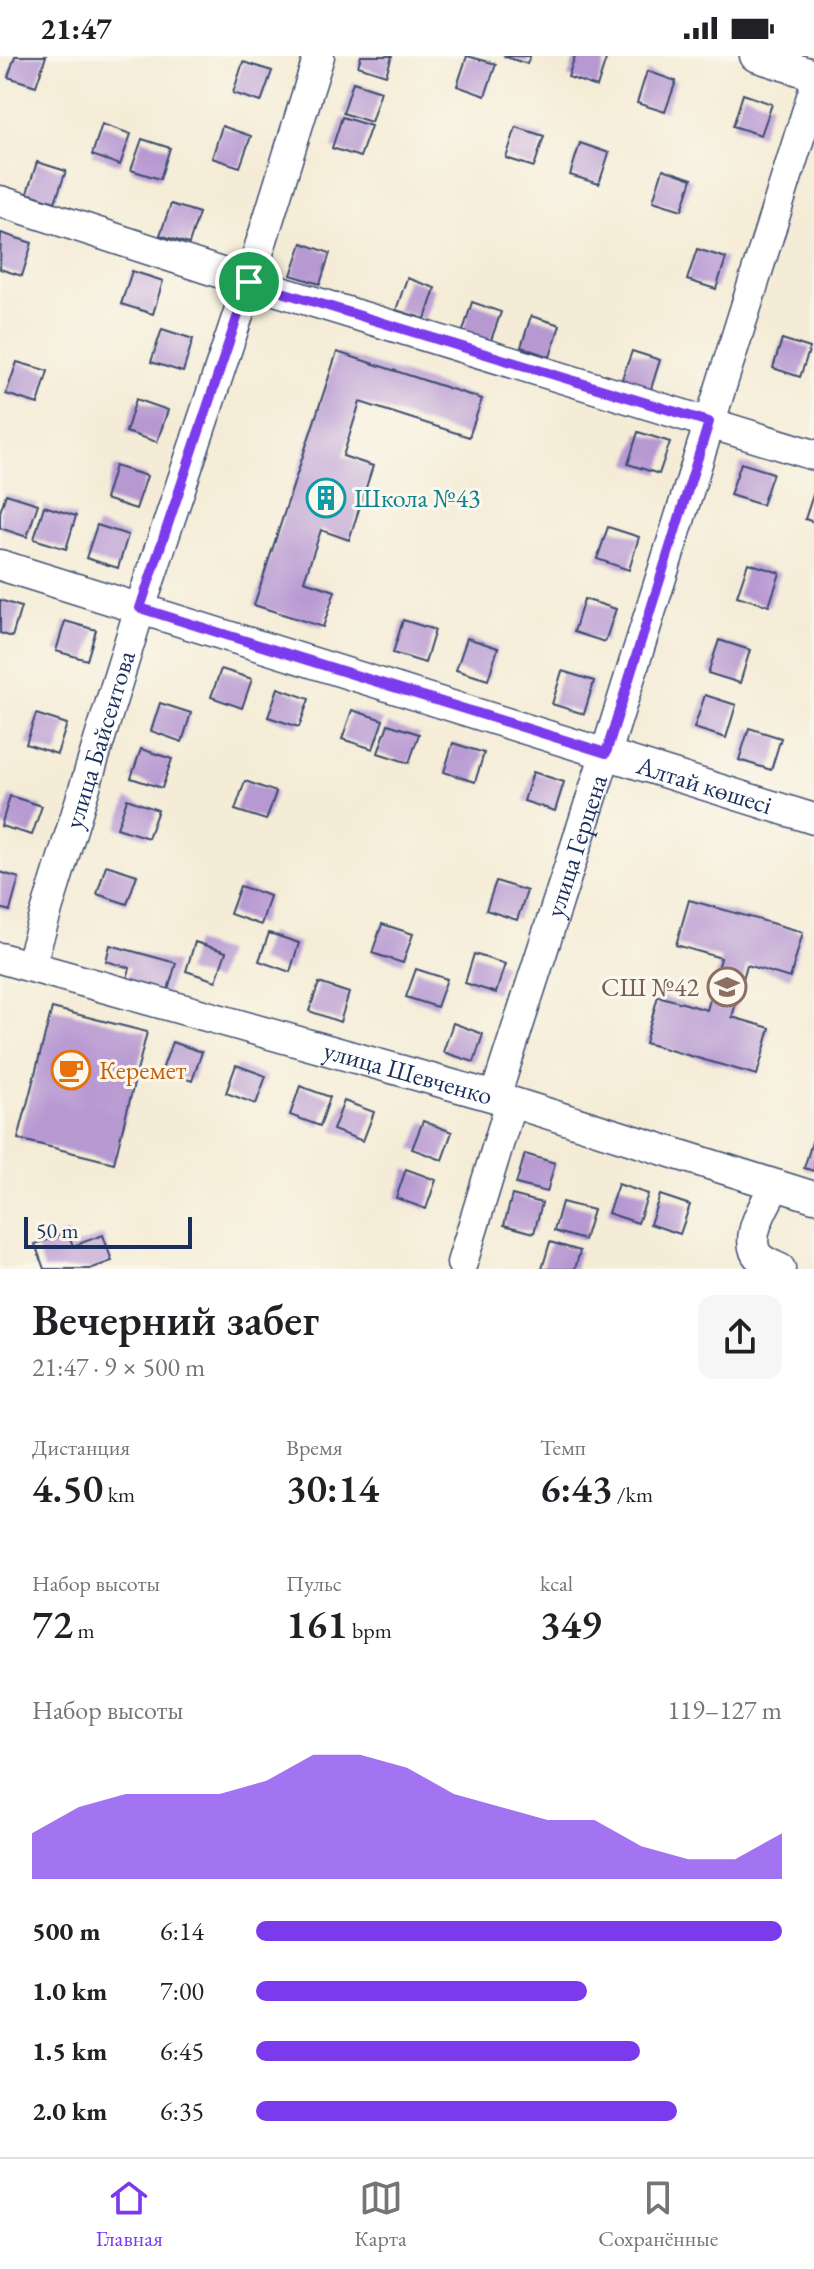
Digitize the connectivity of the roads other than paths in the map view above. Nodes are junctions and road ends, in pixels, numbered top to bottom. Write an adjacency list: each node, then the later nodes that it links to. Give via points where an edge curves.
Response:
1 (319, 56): 6 (street, улица Байсеитова)
2 (755, 56): 3 (street)
3 (814, 75)
4 (814, 90): 7 (street, улица Герцена)
5 (0, 201): 6 (street)
6 (249, 282): 7 (street); 10 (street, улица Байсеитова)
7 (709, 422): 8 (street); 11 (street, улица Герцена)
8 (814, 455)
9 (0, 565): 10 (street, Алтай көшесі)
10 (140, 608): 11 (street, Алтай көшесі); 14 (street, улица Байсеитова)
11 (606, 753): 12 (street, Алтай көшесі); 15 (street, улица Герцена)
12 (814, 819)
13 (0, 958): 14 (street, улица Шевченко)
14 (30, 965): 15 (street, улица Шевченко)
15 (503, 1100): 16 (street, улица Шевченко); 18 (street, улица Герцена)
16 (775, 1185): 17 (street, улица Шевченко); 19 (street, via 754,1240 755,1252)
17 (814, 1197)
18 (462, 1263)
19 (780, 1269)

